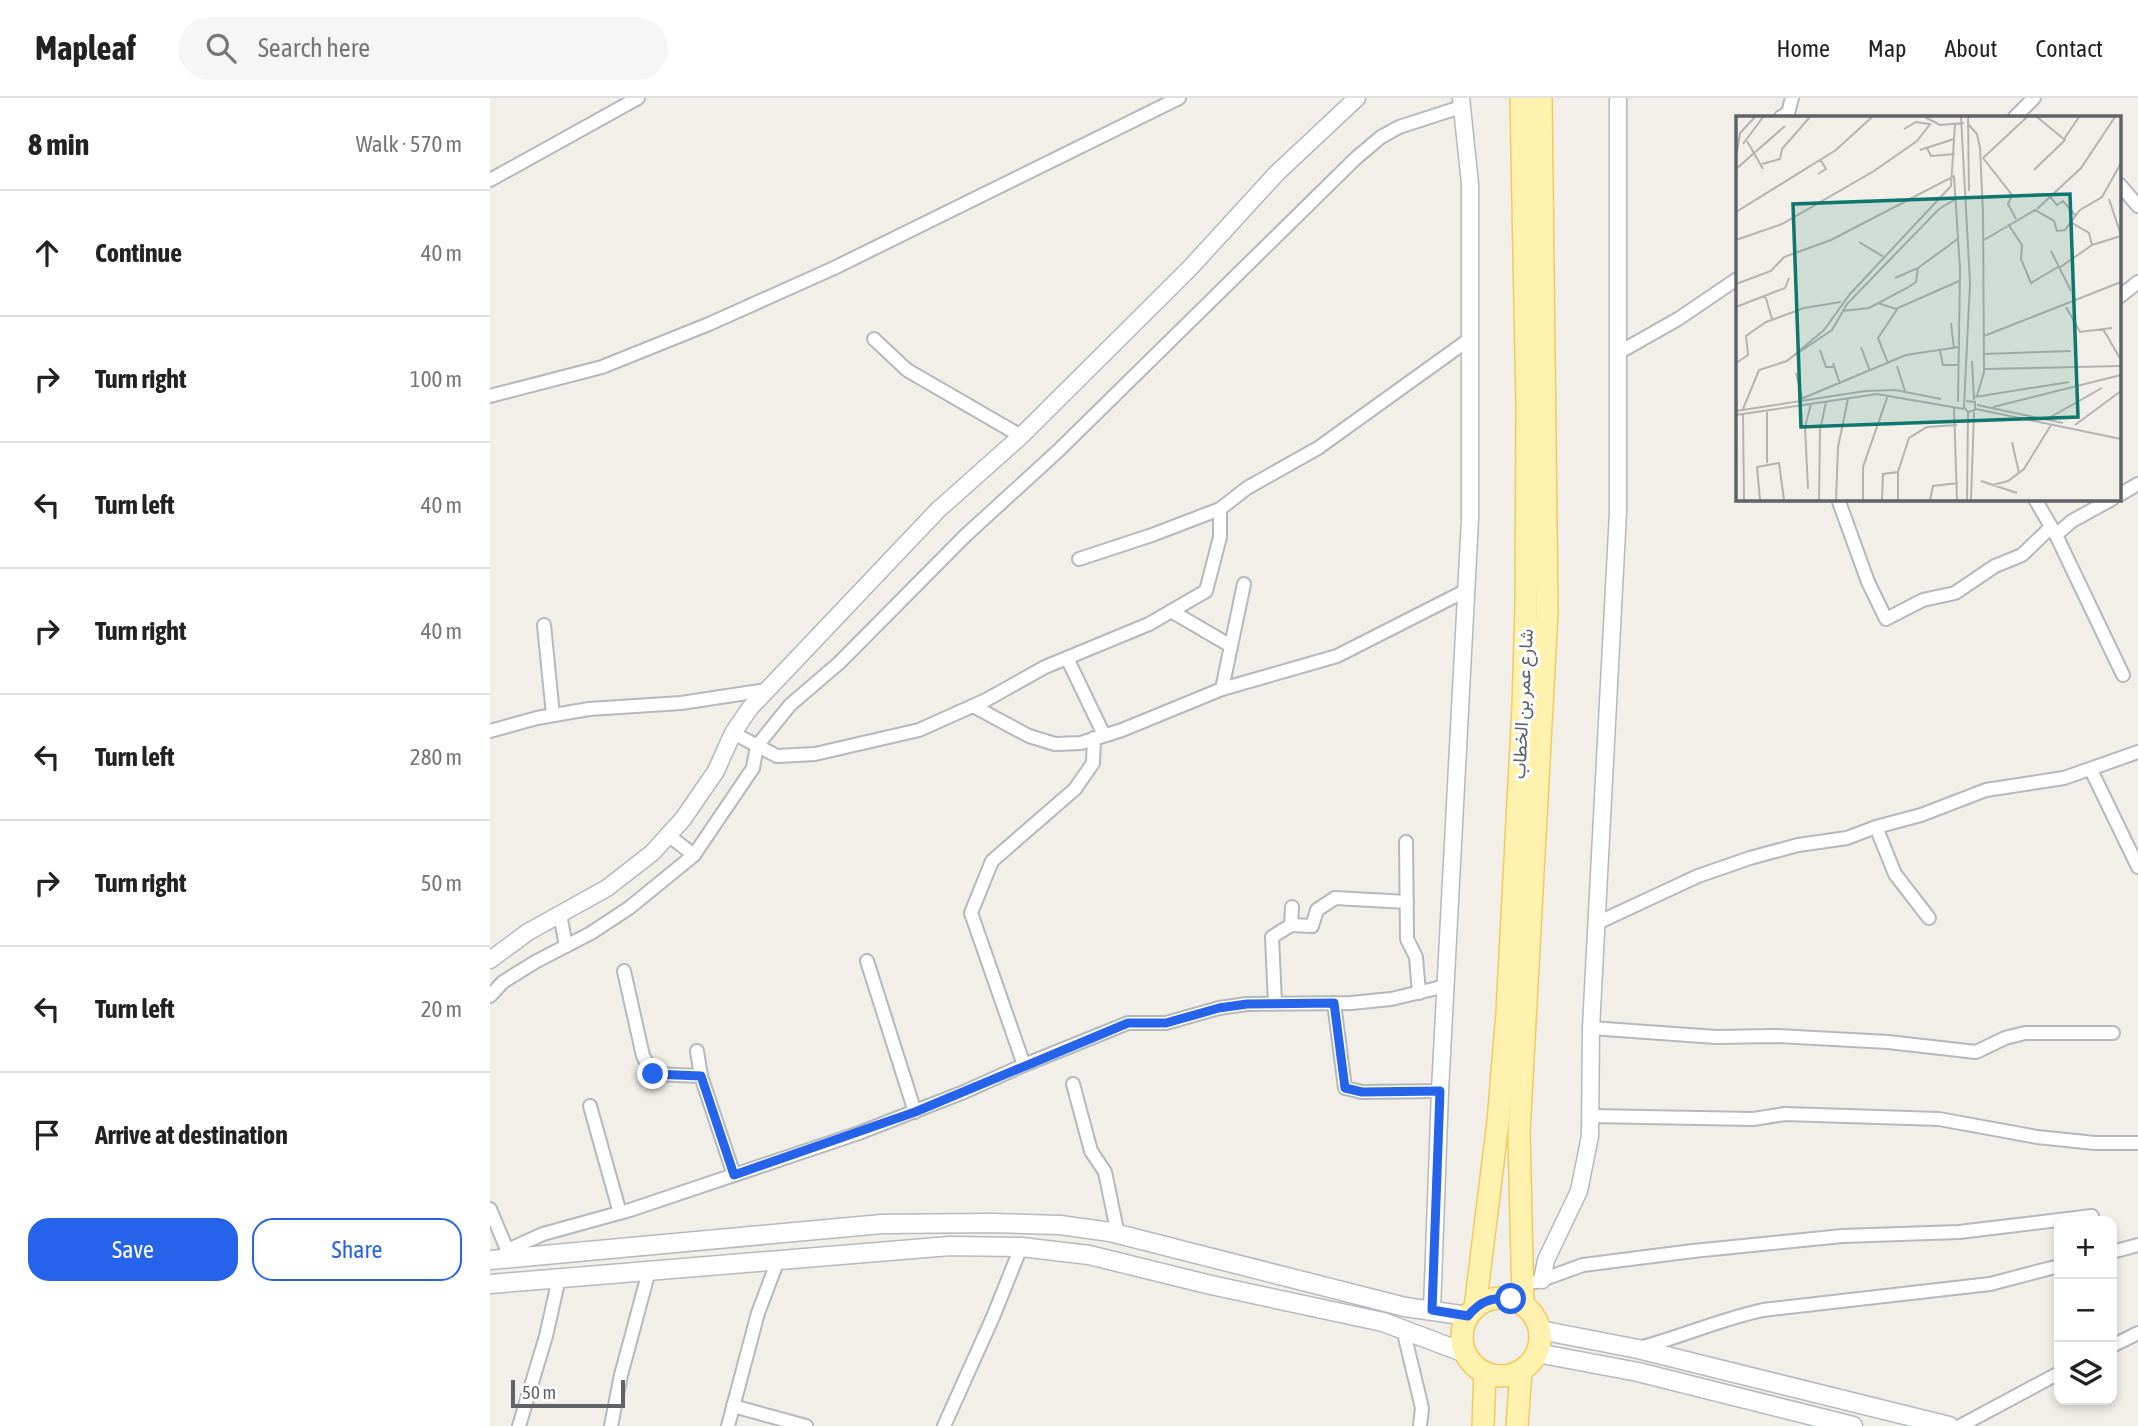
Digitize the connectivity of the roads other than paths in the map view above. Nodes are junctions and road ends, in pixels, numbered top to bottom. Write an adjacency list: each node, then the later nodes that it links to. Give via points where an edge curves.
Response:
1 (638, 98): 12 (street)
2 (1179, 98): 21 (street, via 834,268 709,324 602,367)
3 (1357, 98): 22 (street, via 1277,173 1189,269)
4 (1521, 98): 95 (main road, شارع عمر بن الخطاب, via 1527,406 1524,683 1498,1122)
5 (1541, 98): 93 (main road, شارع عمر بن الخطاب, via 1547,612 1519,1132)
6 (1618, 98): 20 (street)
7 (1792, 98): 10 (street)
8 (2034, 98): 11 (street)
9 (1461, 103): 18 (street, via 1470,184); 45 (street, via 1399,127 1356,159 839,663 790,705)
10 (1783, 116)
11 (2019, 116)
12 (490, 180)
13 (2120, 185): 14 (street)
14 (2138, 206)
15 (1736, 280): 20 (street)
16 (2138, 282): 17 (street)
17 (2120, 296)
18 (1471, 338): 28 (street, via 1318,448 1247,488); 32 (street)
19 (874, 339): 22 (street, via 907,370)
20 (1618, 353): 57 (street, via 1618,512)
21 (490, 396)
22 (1021, 436): 39 (street, via 938,510)
23 (2138, 484): 24 (street)
24 (2120, 494)
25 (1838, 500): 29 (street, via 1886,620 1923,600 1955,593 1994,566 2022,555)
26 (2036, 500): 29 (street)
27 (2110, 500): 29 (street)
28 (1220, 509): 30 (street); 33 (street, via 1220,537 1206,591)
29 (2053, 531): 37 (street)
30 (1079, 559)
31 (1244, 584): 35 (street)
32 (1467, 590): 38 (street, via 1336,656); 63 (street)
33 (1171, 611): 35 (street); 36 (street)
34 (544, 625): 41 (street)
35 (1231, 646): 38 (street)
36 (1068, 658): 40 (street); 44 (street)
37 (2123, 675)
38 (1222, 689): 44 (street)
39 (766, 690): 41 (street); 43 (street)
40 (973, 706): 44 (street, via 1029,736 1055,744); 45 (street, via 919,730 815,754 777,756)
41 (554, 716): 42 (street)
42 (490, 731)
43 (733, 733): 45 (street); 49 (street, via 716,771)
44 (1099, 737): 71 (street, via 1093,763 1075,789 992,861 971,913)
45 (757, 746): 51 (street, via 753,768)
46 (2138, 752): 47 (street)
47 (2091, 770): 48 (street, via 1986,790); 52 (street)
48 (1876, 827): 56 (street, via 1895,874); 57 (street, via 1847,838 1786,848 1699,876)
49 (668, 835): 51 (street); 55 (street, via 607,888)
50 (1406, 842): 53 (street)
51 (694, 855): 59 (street, via 629,908)
52 (2138, 867)
53 (1407, 902): 58 (street, via 1335,898 1317,910 1312,926); 64 (street, via 1407,939 1416,957)
54 (1292, 907): 58 (street)
55 (560, 914): 59 (street); 60 (street)
56 (1929, 918)
57 (1597, 923): 68 (street)
58 (1291, 925): 66 (street, via 1272,937)
59 (566, 946): 65 (street, via 503,982)
60 (490, 960)
61 (867, 961): 76 (street)
62 (624, 971): 72 (street, via 643,1056 653,1074)
63 (1446, 986): 64 (street); 74 (street)
64 (1419, 993): 67 (street)
65 (490, 996)
66 (1275, 1003): 67 (street); 71 (street, via 1219,1008 1166,1023 1128,1023)
67 (1334, 1003): 74 (street, via 1345,1088)
68 (1591, 1027): 69 (street, via 1716,1037 1888,1042 1976,1052 2025,1033); 77 (street)
69 (2113, 1033)
70 (697, 1051): 72 (street)
71 (1024, 1065): 76 (street)
72 (701, 1076): 79 (street)
73 (1073, 1084): 83 (street, via 1091,1151 1105,1172)
74 (1440, 1091): 94 (street)
75 (590, 1106): 81 (street)
76 (915, 1112): 79 (street)
77 (1590, 1116): 78 (street, via 1925,1118 2037,1137); 93 (street, via 1579,1191)
78 (2138, 1143)
79 (734, 1175): 81 (street)
80 (490, 1209): 87 (street)
81 (620, 1213): 87 (street, via 543,1234)
82 (2054, 1221): 93 (street, via 1959,1232 1842,1236 1583,1265)
83 (1118, 1234): 87 (main road, via 1060,1225 882,1224); 94 (main road)
84 (2138, 1245): 86 (street)
85 (1021, 1247): 88 (main road, via 950,1246); 96 (main road, via 1089,1255); 111 (street)
86 (2117, 1251)
87 (500, 1257)
88 (778, 1260): 90 (main road); 106 (street, via 758,1313)
89 (2054, 1267): 100 (street, via 1990,1284 1763,1310)
90 (649, 1271): 91 (main road); 108 (street)
91 (559, 1278): 92 (main road); 107 (street)
92 (490, 1284)
93 (1529, 1291): 95 (main road, via 1511,1299 1486,1301); 97 (main road, via 1531,1311)
94 (1432, 1310): 95 (main road)
95 (1471, 1312): 101 (main road, via 1463,1328)
96 (1403, 1329): 101 (main road); 112 (street, via 1422,1408)
97 (1540, 1330): 100 (main road); 102 (main road)
98 (2138, 1333): 99 (street)
99 (2117, 1344)
100 (1638, 1349): 116 (main road)
101 (1465, 1353): 104 (main road)
102 (1537, 1353): 103 (main road); 115 (main road, via 1638,1372)
103 (1521, 1371): 104 (main road, via 1497,1376); 114 (main road)
104 (1485, 1373): 113 (main road)
105 (2054, 1376): 117 (street)
106 (733, 1406): 109 (street); 110 (street)
107 (519, 1426)
108 (611, 1426)
109 (728, 1426)
110 (806, 1426)
111 (944, 1426)
112 (1420, 1426)
113 (1483, 1426)
114 (1517, 1426)
115 (1853, 1426)
116 (1949, 1426)
117 (1960, 1426)

